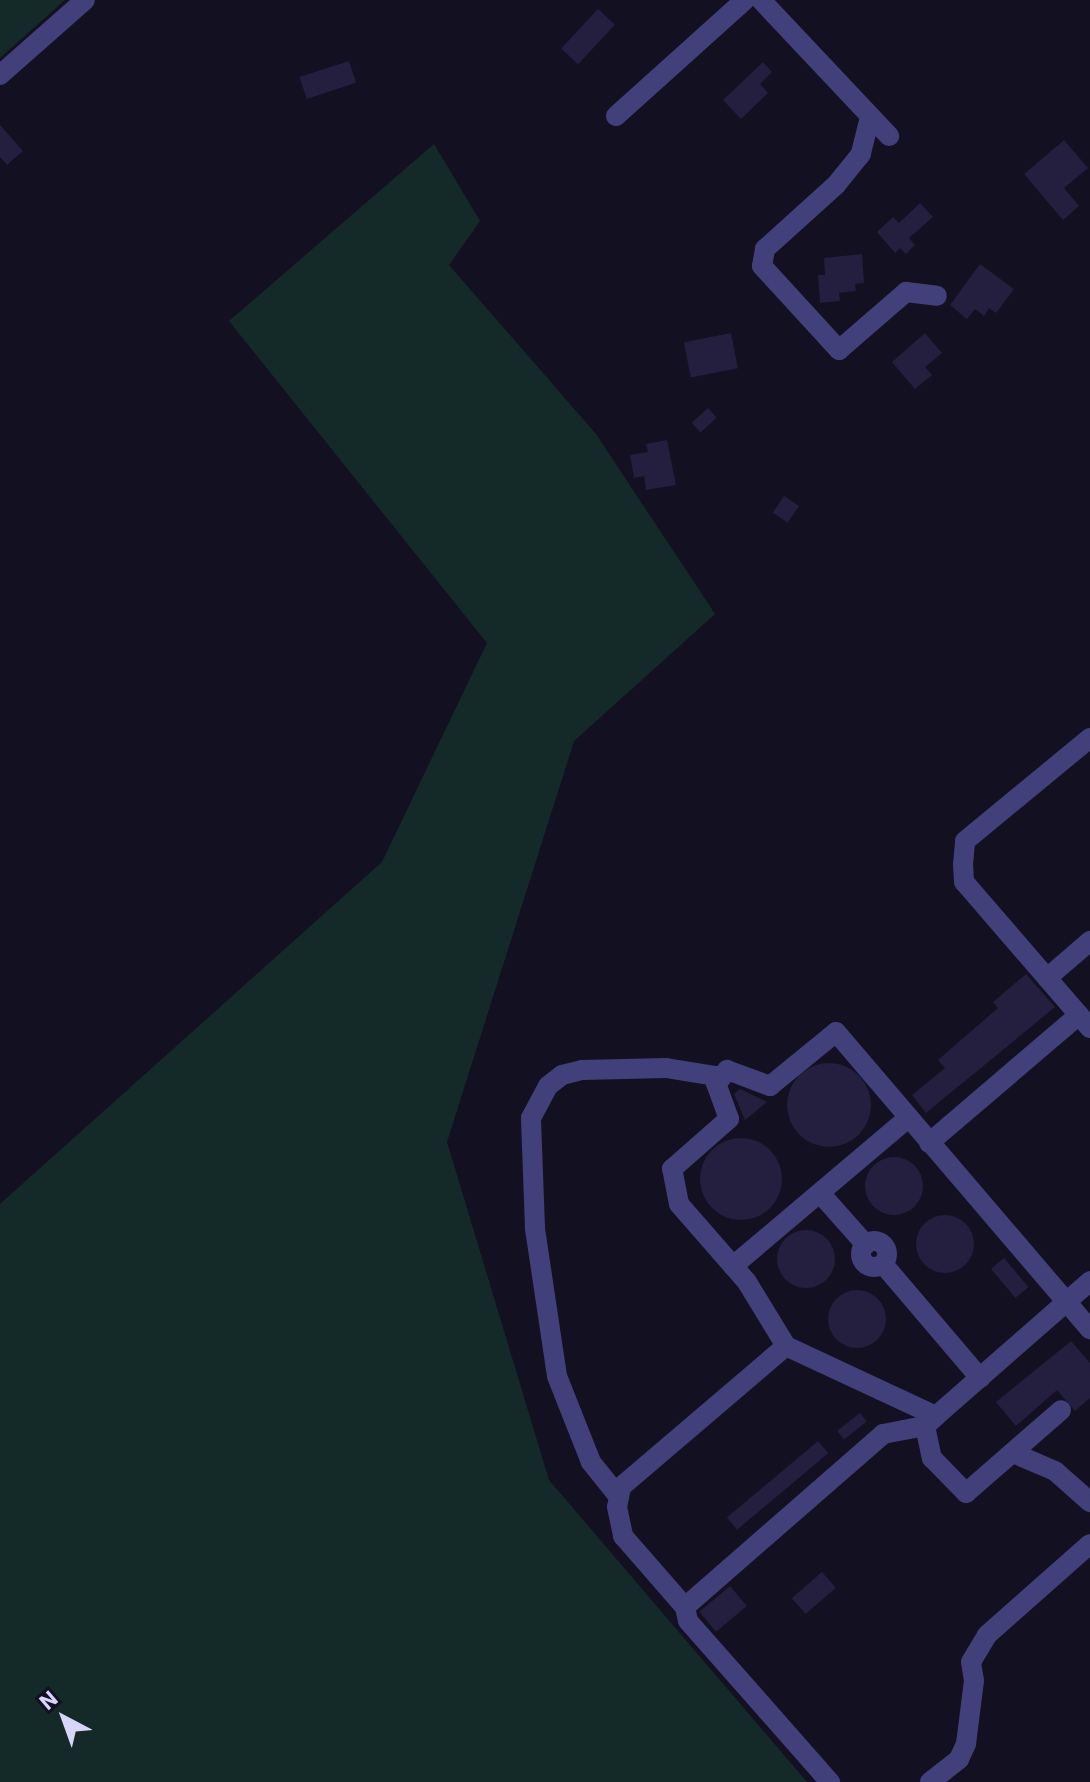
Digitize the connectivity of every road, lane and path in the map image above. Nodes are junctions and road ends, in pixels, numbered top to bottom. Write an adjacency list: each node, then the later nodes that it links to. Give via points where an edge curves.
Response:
1 (85, 0): 4 (street)
2 (745, 0): 5 (street)
3 (761, 0): 6 (street)
4 (0, 75)
5 (616, 116)
6 (870, 117): 7 (street); 8 (street, via 861,154 837,184 765,249 762,266 839,350 906,292)
7 (889, 136)
8 (937, 296)
9 (1090, 738): 11 (street, via 965,841 964,882)
10 (1090, 941): 11 (street)
11 (1047, 978): 12 (street)
12 (1085, 1021): 15 (street)
13 (722, 1077): 14 (street, via 727,1070 770,1086 836,1032); 17 (street, via 716,1084 729,1119 672,1169 679,1204); 26 (street, via 666,1068 582,1070 548,1086 531,1118 535,1228 557,1376 591,1462)
14 (908, 1118): 15 (street); 16 (street)
15 (929, 1143): 19 (street)
16 (820, 1193): 17 (street); 22 (street, via 866,1245 865,1263 883,1264)
17 (733, 1266): 21 (street)
18 (1090, 1281): 19 (street)
19 (1067, 1301): 20 (street); 22 (street)
20 (1090, 1329)
21 (786, 1346): 24 (street); 26 (street, via 621,1487)
22 (980, 1378): 24 (street)
23 (1061, 1410): 25 (street)
24 (930, 1421): 25 (street, via 932,1458 966,1493); 29 (street, via 883,1434)
25 (1013, 1453): 27 (street, via 1055,1471)
26 (619, 1497): 29 (street, via 623,1536)
27 (1090, 1502)
28 (1090, 1544): 31 (street, via 987,1635 971,1662 974,1681 966,1744 959,1759)
29 (685, 1607): 30 (street, via 688,1621)
30 (830, 1782)
31 (930, 1782)

